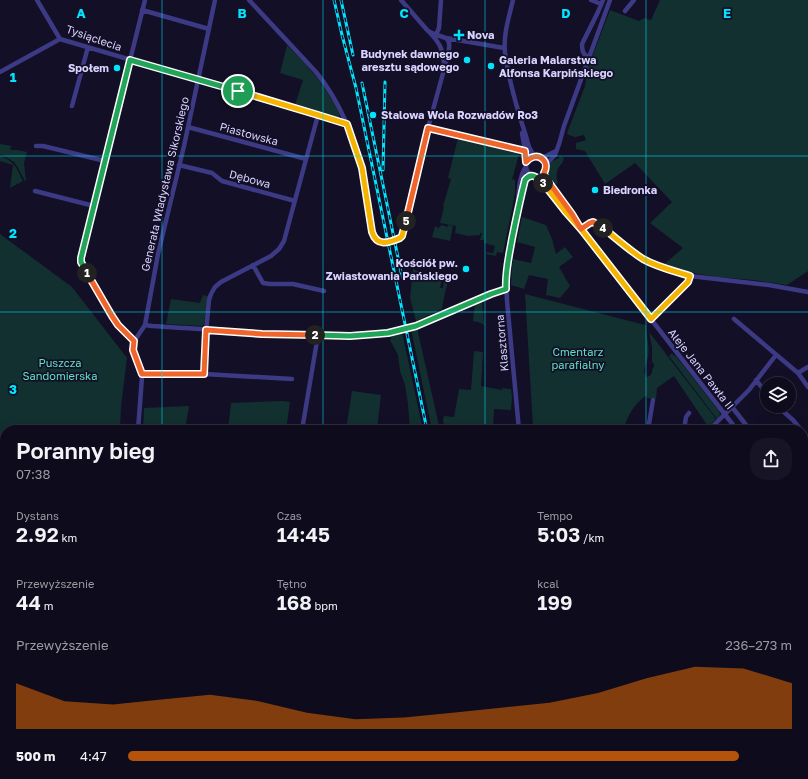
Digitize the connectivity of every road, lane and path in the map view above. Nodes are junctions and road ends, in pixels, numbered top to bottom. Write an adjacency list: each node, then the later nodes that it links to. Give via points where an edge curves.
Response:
1 (38, 0): 16 (street, Tysiąclecia)
2 (145, 0): 12 (street)
3 (215, 0): 14 (street, Generała Władysława Sikorskiego)
4 (249, 0): 28 (street, via 325,84)
5 (400, 0): 15 (street)
6 (440, 0): 15 (street)
7 (513, 0): 19 (street)
8 (591, 0): 11 (street)
9 (610, 0): 21 (street)
10 (634, 0): 13 (street)
11 (602, 2): 21 (street, via 582,44 583,52)
12 (142, 10): 14 (street); 22 (street)
13 (625, 11)
14 (209, 29): 25 (street, Generała Władysława Sikorskiego)
15 (436, 37): 17 (street); 20 (street)
16 (60, 39): 18 (street, Tysiąclecia); 24 (street)
17 (448, 39): 19 (street); 20 (street, via 443,45); 23 (street, via 449,50)
18 (88, 47): 22 (street, Tysiąclecia); 26 (street)
19 (504, 48): 29 (street)
20 (443, 52): 23 (street)
21 (589, 57): 34 (street)
22 (130, 60): 25 (street, Tysiąclecia); 38 (street)
23 (443, 70): 31 (street)
24 (0, 72)
25 (198, 80): 27 (street, Tysiąclecia); 30 (street, Generała Władysława Sikorskiego)
26 (72, 106)
27 (318, 115): 28 (street, Tysiąclecia); 37 (street)
28 (347, 124): 31 (street, via 362,168 372,232 375,239 381,243 402,236)
29 (522, 125): 33 (street); 35 (street, via 528,146)
30 (188, 127): 37 (street, Piastowska); 41 (street, Generała Władysława Sikorskiego)
31 (428, 128): 33 (street)
32 (36, 146): 38 (street)
33 (525, 151): 39 (street)
34 (556, 151): 36 (street); 40 (street)
35 (535, 156): 36 (street); 39 (street)
36 (542, 158): 40 (street)
37 (306, 159): 46 (street)
38 (105, 161): 47 (street)
39 (526, 162): 42 (street)
40 (546, 164): 43 (street)
41 (179, 165): 46 (street, Dębowa, via 212,173 222,181); 57 (street, Generała Władysława Sikorskiego, via 158,254)
42 (526, 168): 44 (street, via 526,171); 48 (street, Klasztorna, via 521,176)
43 (544, 173): 44 (street); 49 (street)
44 (534, 176): 48 (street, Klasztorna, via 525,180); 49 (street, via 544,184)
45 (35, 191): 47 (street)
46 (295, 200): 50 (street, via 282,245 271,256)
47 (94, 206): 60 (street, via 81,262 118,325)
48 (518, 208): 52 (street, Klasztorna, via 508,261)
49 (580, 228): 51 (street, via 593,222 600,225 643,259); 55 (street, Aleje Jana Pawła II)
50 (253, 265): 53 (street, via 265,284 293,284); 58 (street, via 215,287 209,300)
51 (690, 276): 54 (street); 55 (street, via 688,282)
52 (506, 289): 59 (street, bridge, via 416,326 376,334); 77 (street, Klasztorna)
53 (324, 291)
54 (808, 292)
55 (651, 319): 74 (street, Aleje Jana Pawła II)
56 (734, 319): 61 (street)
57 (145, 325): 58 (street); 60 (street)
58 (206, 330): 59 (street); 65 (street)
59 (318, 336): 76 (street)
60 (134, 341): 64 (street, via 133,350)
61 (776, 354): 63 (street); 67 (street)
62 (808, 367): 63 (street)
63 (798, 373): 69 (street)
64 (142, 374): 65 (street); 75 (street)
65 (204, 374): 66 (street)
66 (292, 379)
67 (756, 380): 68 (street); 71 (street)
68 (760, 385)
69 (808, 387)
70 (653, 400): 78 (street)
71 (732, 407): 74 (street); 82 (street)
72 (689, 413): 79 (street)
73 (785, 413): 83 (street)
74 (725, 414): 80 (street); 81 (street, Aleje Jana Pawła II)
75 (138, 425)
76 (303, 425)
77 (519, 425)
78 (649, 425)
79 (685, 425)
80 (717, 425)
81 (733, 425)
82 (746, 425)
83 (797, 425)

